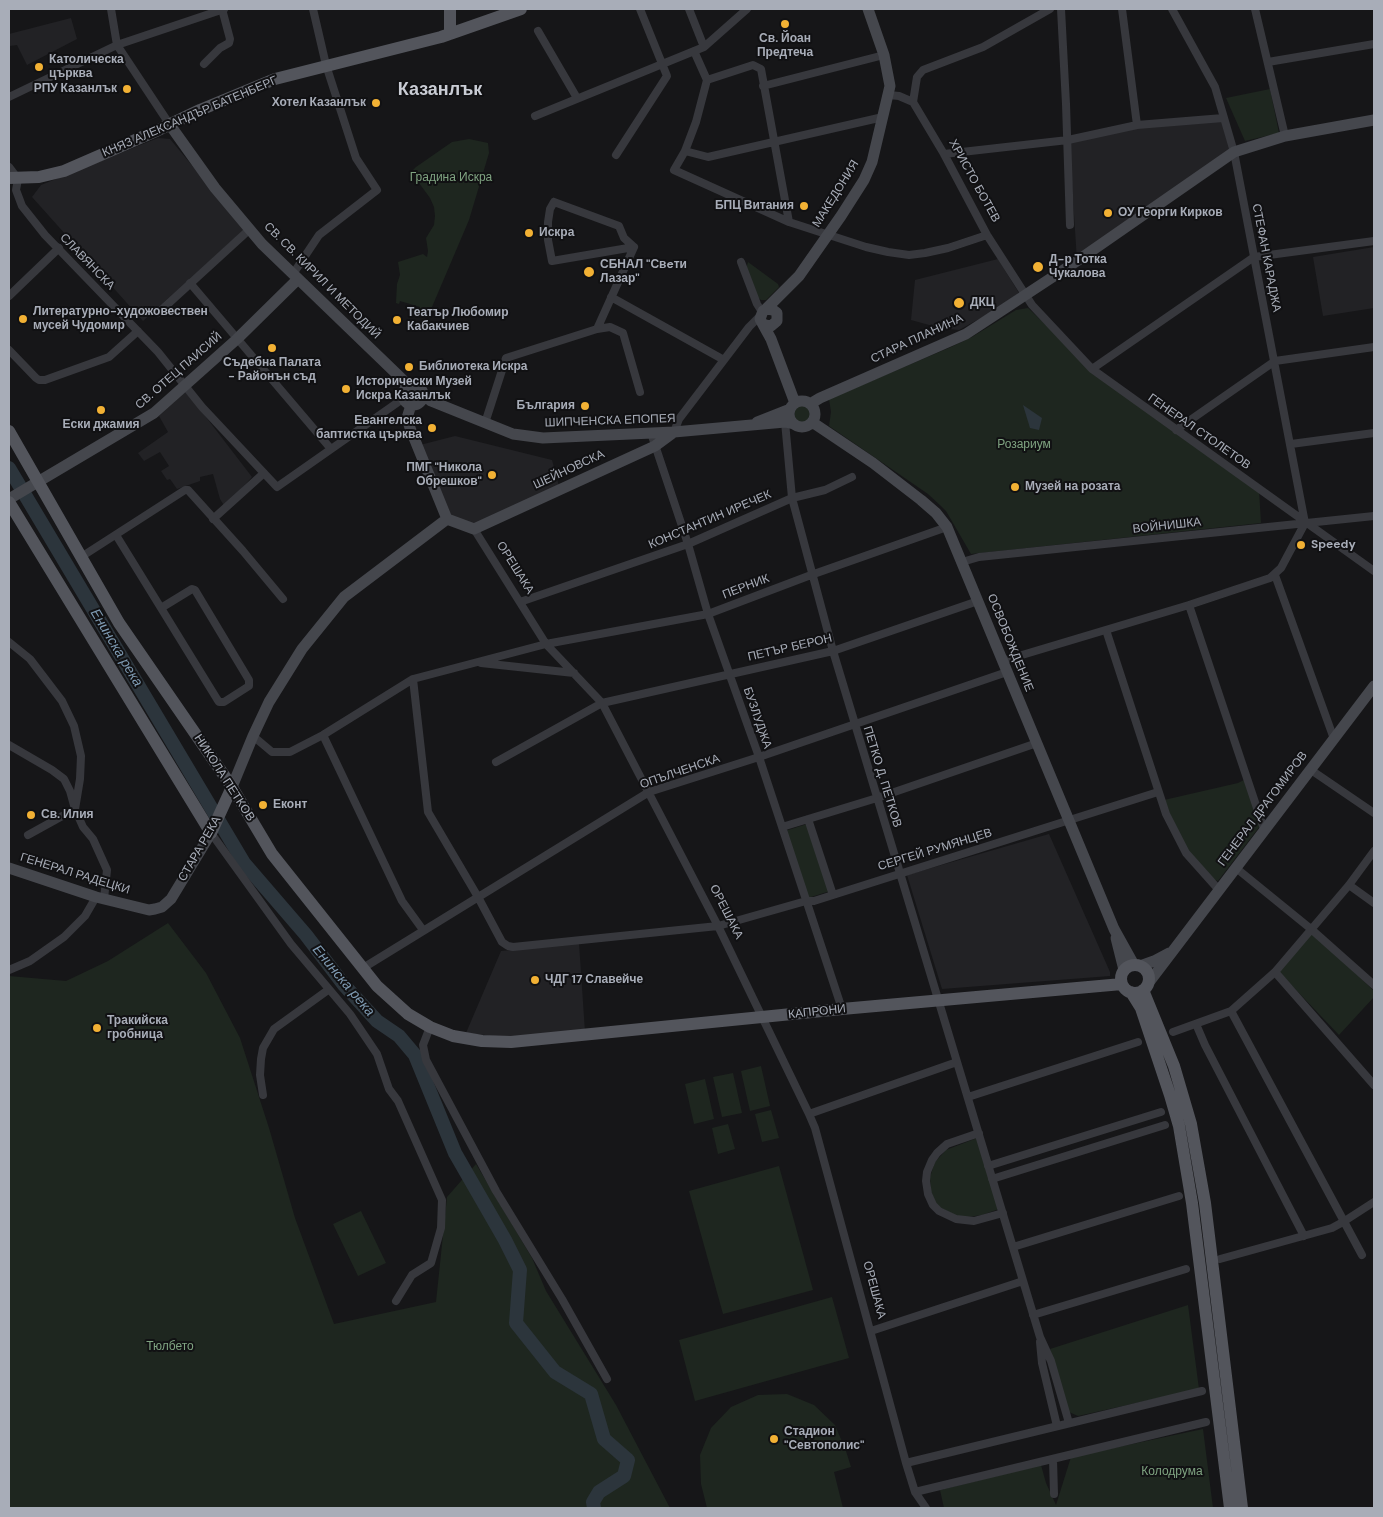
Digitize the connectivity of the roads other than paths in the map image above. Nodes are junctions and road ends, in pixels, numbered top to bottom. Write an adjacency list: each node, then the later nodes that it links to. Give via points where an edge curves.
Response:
1 (111, 9): 17 (street)
2 (223, 9): 17 (street); 24 (street, via 229,42)
3 (313, 9): 25 (street)
4 (450, 9): 16 (main road)
5 (521, 9): 16 (main road, КНЯЗ АЛЕКСАНДЪР БАТЕНБЕРГ)
6 (640, 9): 23 (street)
7 (689, 9): 19 (street)
8 (747, 9): 19 (street)
9 (868, 9): 21 (main road)
10 (1050, 9): 31 (street, via 983,47 923,70 918,77)
11 (1061, 9): 39 (street)
12 (1122, 9): 37 (street)
13 (1172, 9): 34 (street, СТЕФАН КАРАДЖА, via 1215,87)
14 (1255, 9): 22 (street)
15 (538, 31): 29 (street)
16 (450, 34): 25 (main road, КНЯЗ АЛЕКСАНДЪР БАТЕНБЕРГ)
17 (117, 44): 28 (street); 36 (street, СВ. СВ. КИРИЛ И МЕТОДИЙ)
18 (1374, 44): 22 (street)
19 (704, 47): 20 (street)
20 (694, 51): 23 (street); 26 (street)
21 (884, 55): 27 (street); 30 (main road, via 889,76)
22 (1268, 62): 38 (street)
23 (662, 63): 29 (street); 44 (street, via 667,76)
24 (204, 64)
25 (326, 65): 36 (main road, КНЯЗ АЛЕКСАНДЪР БАТЕНБЕРГ, via 275,79); 57 (street, СВ. ОТЕЦ ПАИСИЙ, via 356,158 377,190 319,235)
26 (707, 80): 27 (street, via 753,65 760,69); 41 (street)
27 (763, 86): 40 (street)
28 (9, 97)
29 (577, 98): 32 (street)
30 (888, 99): 31 (street, via 899,96); 33 (main road, МАКЕДОНИЯ)
31 (913, 102): 43 (street, ХРИСТО БОТЕВ)
32 (535, 116)
33 (883, 117): 40 (street); 50 (main road, МАКЕДОНИЯ, via 864,180)
34 (1223, 118): 37 (street); 42 (street, СТЕФАН КАРАДЖА)
35 (1374, 120): 38 (main road, СТАРА ПЛАНИНА)
36 (170, 125): 46 (main road, КНЯЗ АЛЕКСАНДЪР БАТЕНБЕРГ, via 64,171 38,177); 49 (main road, СВ. СВ. КИРИЛ И МЕТОДИЙ, via 215,188)
37 (1138, 125): 39 (street)
38 (1285, 136): 42 (main road, СТАРА ПЛАНИНА)
39 (1068, 140): 43 (street); 48 (street)
40 (774, 143): 41 (street, via 708,157); 47 (street)
41 (685, 151): 47 (street, via 674,170)
42 (1234, 152): 55 (street, СТЕФАН КАРАДЖА); 60 (main road, СТАРА ПЛАНИНА)
43 (944, 154): 51 (street, ХРИСТО БОТЕВ)
44 (616, 155)
45 (9, 167): 46 (street)
46 (12, 177): 54 (street, СЛАВЯНСКА, via 22,206)
47 (789, 222): 50 (street)
48 (1070, 225)
49 (250, 229): 57 (main road, СВ. СВ. КИРИЛ И МЕТОДИЙ); 58 (street)
50 (828, 235): 51 (street, via 866,247 909,255 940,250); 63 (main road, МАКЕДОНИЯ)
51 (987, 235): 60 (street, ХРИСТО БОТЕВ)
52 (1374, 242): 55 (street)
53 (634, 247): 53 (street, via 552,261 548,231 550,209 554,202 620,226 624,238); 61 (street)
54 (59, 248): 59 (street); 65 (street, СЛАВЯНСКА)
55 (1254, 257): 70 (street, СТЕФАН КАРАДЖА); 71 (street)
56 (741, 262): 63 (street, via 757,304)
57 (296, 276): 66 (main road, СВ. ОТЕЦ ПАИСИЙ); 75 (main road, СВ. СВ. КИРИЛ И МЕТОДИЙ, via 403,380)
58 (190, 283): 62 (street); 66 (street)
59 (11, 291)
60 (1025, 295): 71 (street, ГЕНЕРАЛ СТОЛЕТОВ); 76 (main road, СТАРА ПЛАНИНА, via 957,338)
61 (611, 297): 64 (street); 69 (street)
62 (158, 313)
63 (767, 318): 69 (street, МАКЕДОНИЯ, via 745,332); 77 (main road)
64 (597, 329): 73 (street, via 610,327 623,333); 79 (street, via 506,358)
65 (138, 331): 68 (street, via 109,357 45,380 36,378); 72 (street, СЛАВЯНСКА)
66 (237, 340): 72 (main road, СВ. ОТЕЦ ПАИСИЙ); 89 (street)
67 (1374, 347): 70 (street)
68 (9, 350)
69 (724, 360): 84 (street, МАКЕДОНИЯ, via 679,419)
70 (1275, 361): 82 (street); 87 (street, СТЕФАН КАРАДЖА)
71 (1092, 369): 82 (street, ГЕНЕРАЛ СТОЛЕТОВ)
72 (185, 386): 90 (street, СЛАВЯНСКА); 92 (main road, СВ. ОТЕЦ ПАИСИЙ, via 146,419)
73 (640, 392)
74 (424, 395): 75 (main road, via 418,404); 75 (main road, СВ. СВ. КИРИЛ И МЕТОДИЙ, via 416,385); 79 (main road, ШИПЧЕНСКА ЕПОПЕЯ, via 431,401)
75 (407, 396): 89 (street); 96 (main road, via 410,428)
76 (810, 404): 77 (main road, via 803,401); 78 (main road, via 814,414)
77 (792, 406): 80 (main road); 81 (main road, ШИПЧЕНСКА ЕПОПЕЯ)
78 (812, 422): 80 (main road, via 805,426); 99 (main road, ОСВОБОЖДЕНИЕ, via 921,500)
79 (485, 423): 85 (main road, ШИПЧЕНСКА ЕПОПЕЯ, via 513,434 543,438)
80 (790, 423): 81 (main road, ШИПЧЕНСКА ЕПОПЕЯ); 93 (street, ПЕТКО Д. ПЕТКОВ)
81 (747, 426): 84 (main road, ШИПЧЕНСКА ЕПОПЕЯ)
82 (1176, 430): 98 (street, ГЕНЕРАЛ СТОЛЕТОВ)
83 (9, 431): 92 (main road, НИКОЛА ПЕТКОВ)
84 (674, 432): 85 (main road, ШИПЧЕНСКА ЕПОПЕЯ); 88 (main road, ШЕЙНОВСКА)
85 (651, 433): 88 (street, БУЗЛУДЖА)
86 (1374, 433): 87 (street)
87 (1291, 444): 98 (street, СТЕФАН КАРАДЖА)
88 (655, 446): 100 (main road, ШЕЙНОВСКА); 102 (street, БУЗЛУДЖА)
89 (332, 449): 90 (street, СЛАВЯНСКА, via 277,487)
90 (264, 473): 97 (street)
91 (852, 477): 93 (street, КОНСТАНТИН ИРЕЧЕК, via 826,490)
92 (36, 483): 94 (main road, СВ. ОТЕЦ ПАИСИЙ); 103 (main road, НИКОЛА ПЕТКОВ)
93 (792, 498): 102 (street, КОНСТАНТИН ИРЕЧЕК); 106 (street, ПЕТКО Д. ПЕТКОВ)
94 (10, 499): 144 (main road)
95 (1374, 516): 98 (street, ВОЙНИШКА)
96 (447, 519): 100 (main road); 128 (main road, via 344,597 302,649 269,702)
97 (213, 520): 101 (street, via 185,490); 108 (street)
98 (1305, 523): 104 (street, ВОЙНИШКА, via 979,557); 105 (street, ГЕНЕРАЛ СТОЛЕТОВ); 107 (street)
99 (948, 527): 104 (main road, ОСВОБОЖДЕНИЕ); 106 (street, ПЕРНИК)
100 (474, 529): 110 (street, ОРЕШАКА)
101 (116, 535): 103 (street); 112 (street)
102 (688, 544): 110 (street, КОНСТАНТИН ИРЕЧЕК); 113 (street, БУЗЛУДЖА)
103 (81, 557): 135 (main road, НИКОЛА ПЕТКОВ, via 119,624)
104 (962, 562): 109 (main road, ОСВОБОЖДЕНИЕ)
105 (1374, 571)
106 (811, 575): 113 (street, ПЕРНИК); 117 (street, ПЕТКО Д. ПЕТКОВ)
107 (1275, 575): 111 (street); 129 (street)
108 (283, 599)
109 (978, 601): 117 (street, ПЕТЪР БЕРОН); 118 (main road, ОСВОБОЖДЕНИЕ)
110 (520, 602): 116 (street, ОРЕШАКА)
111 (1189, 605): 114 (street); 145 (street)
112 (161, 608): 112 (street, via 219,702 249,686 249,680 194,590)
113 (708, 614): 116 (street, ПЕРНИК); 122 (street, БУЗЛУДЖА)
114 (1106, 630): 118 (street); 137 (street)
115 (9, 642): 139 (street, via 30,660 62,701 74,726 81,756)
116 (546, 644): 119 (street, ПЕРНИК); 121 (street, ОРЕШАКА)
117 (833, 651): 122 (street, ПЕТЪР БЕРОН); 126 (street, ПЕТКО Д. ПЕТКОВ)
118 (1002, 661): 120 (main road, ОСВОБОЖДЕНИЕ)
119 (476, 663): 121 (street); 123 (street, ПЕРНИК)
120 (1007, 672): 126 (street, ОПЪЛЧЕНСКА); 130 (main road, ОСВОБОЖДЕНИЕ)
121 (574, 673): 125 (street, ОРЕШАКА)
122 (729, 674): 125 (street, ПЕТЪР БЕРОН); 132 (street, БУЗЛУДЖА)
123 (413, 679): 127 (street, ПЕРНИК); 154 (street, via 428,812)
124 (1374, 686): 129 (main road, ГЕНЕРАЛ ДРАГОМИРОВ)
125 (602, 703): 133 (street, ПЕТЪР БЕРОН); 136 (street, ОРЕШАКА)
126 (854, 724): 132 (street, ОПЪЛЧЕНСКА); 138 (street, ПЕТКО Д. ПЕТКОВ)
127 (323, 735): 128 (street, ПЕРНИК, via 290,752 281,753 272,752); 161 (street, via 402,901)
128 (253, 736): 135 (main road)
129 (1334, 739): 134 (main road, ГЕНЕРАЛ ДРАГОМИРОВ)
130 (1037, 743): 138 (street); 142 (main road, ОСВОБОЖДЕНИЕ)
131 (9, 746): 139 (street, via 64,779)
132 (759, 757): 136 (street, ОПЪЛЧЕНСКА); 143 (street, БУЗЛУДЖА)
133 (496, 762)
134 (1311, 770): 140 (street); 145 (main road, ГЕНЕРАЛ ДРАГОМИРОВ)
135 (232, 786): 144 (main road, СТАРА РЕКА); 164 (main road, НИКОЛА ПЕТКОВ, via 272,854)
136 (650, 792): 154 (street, ОПЪЛЧЕНСКА); 159 (street, ОРЕШАКА)
137 (1158, 792): 142 (street, СЕРГЕЙ РУМЯНЦЕВ); 152 (street, via 1186,853)
138 (877, 798): 141 (street); 150 (street, ПЕТКО Д. ПЕТКОВ)
139 (75, 809): 146 (street); 155 (street, via 107,870)
140 (1374, 813)
141 (808, 820): 143 (street); 153 (street)
142 (1069, 821): 150 (street, СЕРГЕЙ РУМЯНЦЕВ); 163 (main road, ОСВОБОЖДЕНИЕ)
143 (782, 827): 156 (street, БУЗЛУДЖА)
144 (212, 829): 158 (main road, СТАРА РЕКА, via 171,899); 169 (street, via 291,944)
145 (1264, 830): 149 (main road, ГЕНЕРАЛ ДРАГОМИРОВ)
146 (28, 835)
147 (1374, 851): 151 (street)
148 (9, 868): 155 (main road, ГЕНЕРАЛ РАДЕЦКИ)
149 (1236, 868): 152 (main road, ГЕНЕРАЛ ДРАГОМИРОВ); 160 (street)
150 (900, 872): 153 (street, СЕРГЕЙ РУМЯНЦЕВ); 170 (street, ПЕТКО Д. ПЕТКОВ)
151 (1349, 885): 157 (street); 160 (street)
152 (1219, 890): 162 (main road, ГЕНЕРАЛ ДРАГОМИРОВ)
153 (833, 895): 156 (street, СЕРГЕЙ РУМЯНЦЕВ)
154 (478, 897): 159 (street, СЕРГЕЙ РУМЯНЦЕВ, via 502,942 513,947); 161 (street, ОПЪЛЧЕНСКА)
155 (100, 898): 158 (main road, ГЕНЕРАЛ РАДЕЦКИ, via 149,910); 165 (street, via 64,937 30,961)
156 (806, 901): 159 (street, СЕРГЕЙ РУМЯНЦЕВ); 171 (street, БУЗЛУДЖА)
157 (1374, 903)
158 (162, 907)
159 (718, 926): 173 (street, ОРЕШАКА)
160 (1311, 929): 166 (street); 167 (street)
161 (423, 930): 164 (street, ОПЪЛЧЕНСКА)
162 (1174, 948): 163 (main road, ГЕНЕРАЛ ДРАГОМИРОВ, via 1161,958); 168 (main road, ГЕНЕРАЛ ДРАГОМИРОВ)
163 (1133, 967): 168 (main road, via 1121,976); 168 (main road, via 1148,974)
164 (364, 968): 175 (main road, НИКОЛА ПЕТКОВ, via 377,986 408,1014)
165 (9, 970)
166 (1275, 972): 172 (street); 180 (street)
167 (1374, 985)
168 (1136, 988): 170 (main road, КАПРОНИ); 213 (main road, via 1170,1095 1192,1203); 214 (main road, via 1174,1066 1191,1124 1205,1203)
169 (328, 990): 181 (street, via 274,1029 263,1048 261,1059); 199 (street, via 350,1014 377,1054 389,1089 398,1101 442,1200 441,1228 431,1263 412,1275)
170 (939, 1000): 171 (main road, КАПРОНИ); 179 (street, ПЕТКО Д. ПЕТКОВ)
171 (842, 1009): 173 (main road, КАПРОНИ)
172 (1230, 1012): 174 (street); 192 (street)
173 (762, 1017): 177 (main road, КАПРОНИ); 184 (street, ОРЕШАКА)
174 (1196, 1024): 176 (street); 193 (street)
175 (430, 1027): 177 (main road, НИКОЛА ПЕТКОВ, via 453,1036); 203 (street, via 423,1045 426,1060 492,1184)
176 (1173, 1032)
177 (511, 1042)
178 (1138, 1042): 182 (street)
179 (957, 1062): 182 (street, ПЕТКО Д. ПЕТКОВ); 184 (street)
180 (1374, 1085)
181 (263, 1095)
182 (968, 1097): 186 (street, ПЕТКО Д. ПЕТКОВ)
183 (1161, 1112): 187 (street)
184 (810, 1114): 201 (street, ОРЕШАКА)
185 (1165, 1125): 188 (street)
186 (979, 1134): 187 (street, ПЕТКО Д. ПЕТКОВ); 191 (street, via 947,1144 940,1150 927,1172 928,1194 939,1211 956,1219 974,1221)
187 (988, 1166): 188 (street, ПЕТКО Д. ПЕТКОВ)
188 (992, 1180): 191 (street, ПЕТКО Д. ПЕТКОВ)
189 (1179, 1196): 194 (street)
190 (1374, 1202): 192 (street)
191 (1002, 1213): 194 (street, ПЕТКО Д. ПЕТКОВ)
192 (1343, 1222): 193 (street); 195 (street)
193 (1304, 1236): 196 (street)
194 (1013, 1247): 198 (street, ПЕТКО Д. ПЕТКОВ)
195 (1362, 1255)
196 (1220, 1259)
197 (1186, 1269): 200 (street)
198 (1023, 1281): 200 (street, ПЕТКО Д. ПЕТКОВ); 201 (street)
199 (396, 1301)
200 (1033, 1315): 202 (street, ПЕТКО Д. ПЕТКОВ)
201 (871, 1331): 209 (street, ОРЕШАКА)
202 (1040, 1338): 206 (street, ПЕТКО Д. ПЕТКОВ, via 1051,1361); 207 (street, ПЕТКО Д. ПЕТКОВ, via 1042,1363)
203 (607, 1378)
204 (1202, 1391): 206 (street)
205 (1206, 1422): 208 (street)
206 (1069, 1423): 207 (street)
207 (1057, 1426): 209 (street)
208 (1053, 1459): 210 (street); 211 (street)
209 (906, 1463): 210 (street, ОРЕШАКА)
210 (915, 1492): 212 (street, ОРЕШАКА)
211 (1054, 1494)
212 (926, 1508)
213 (1230, 1508)
214 (1242, 1508)

